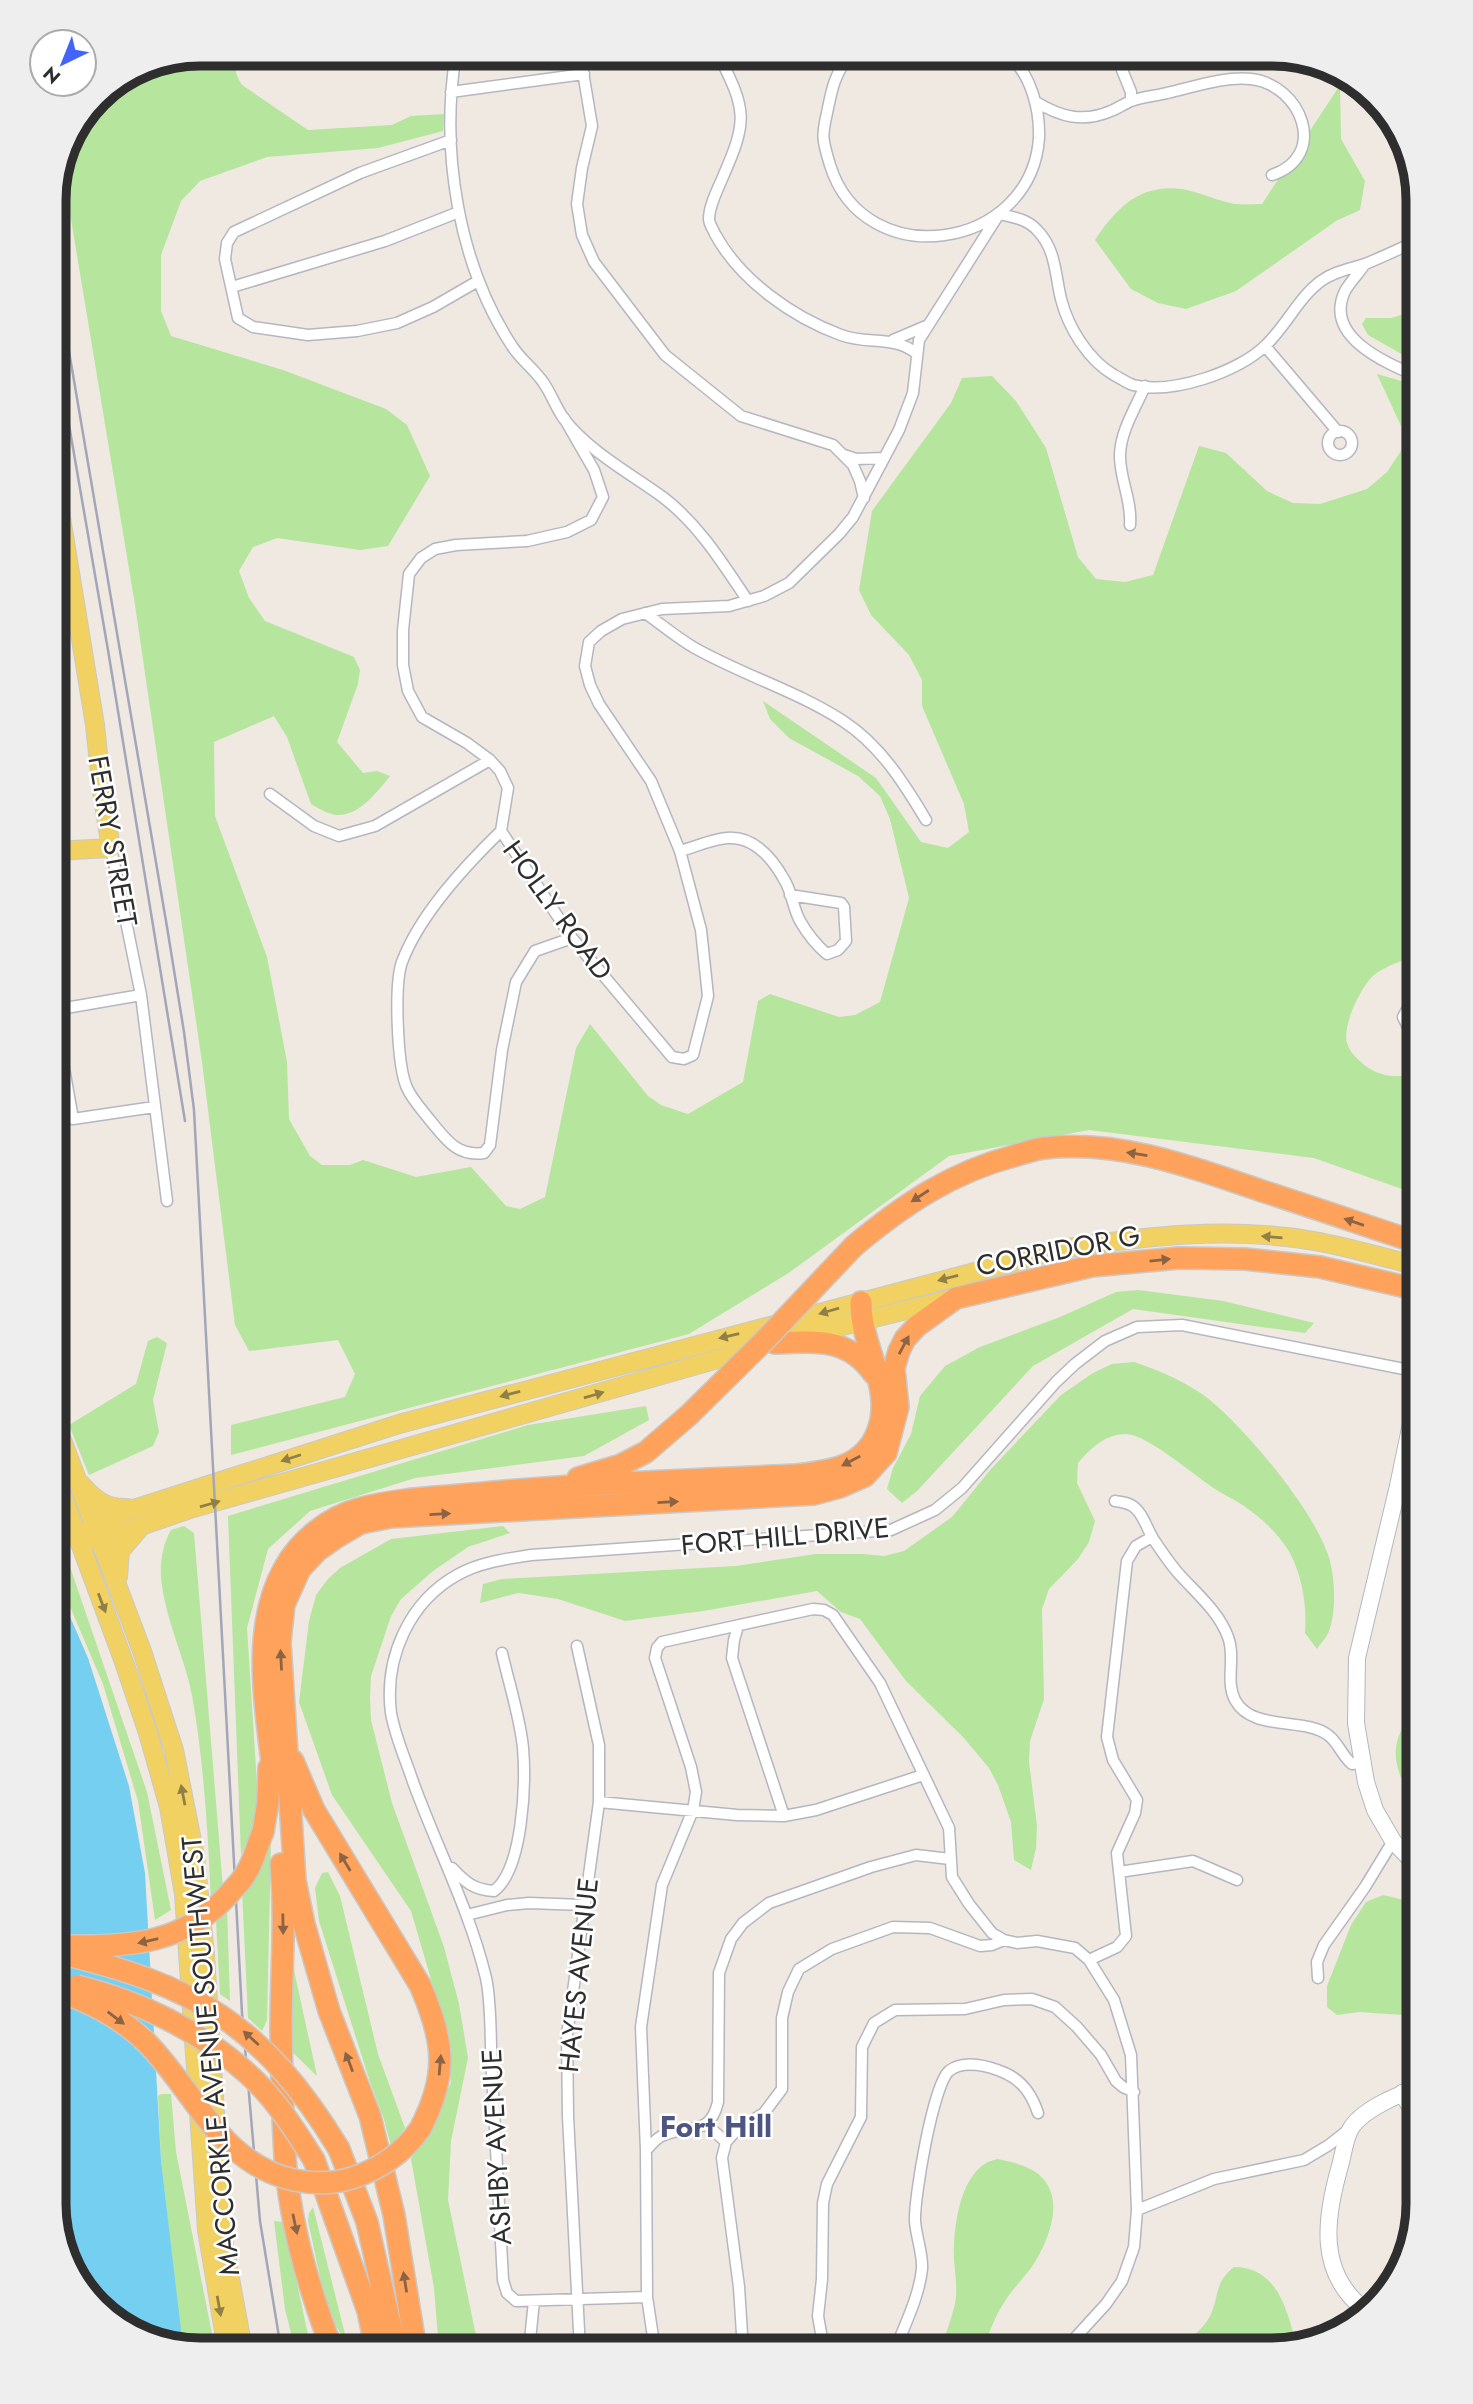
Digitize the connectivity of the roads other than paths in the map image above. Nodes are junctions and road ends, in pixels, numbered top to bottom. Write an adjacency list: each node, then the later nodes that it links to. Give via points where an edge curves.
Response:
1 (454, 66): 8 (street)
2 (582, 66): 7 (street)
3 (724, 66): 20 (street, via 739,95 742,126 709,221 724,250 791,311 842,336)
4 (841, 67): 14 (street, via 821,137 835,182 856,208 890,230 919,237 942,237)
5 (1018, 67): 10 (street)
6 (1121, 67): 9 (street)
7 (584, 74): 8 (street); 27 (street, via 592,126 578,204 582,235 594,262 665,355 703,387 741,416 826,442)
8 (451, 92): 11 (street)
9 (1131, 101): 10 (street, via 1080,118 1054,113); 12 (street, via 1230,79 1268,84 1286,95 1301,116 1306,134 1287,170)
10 (1036, 102): 14 (street, via 1038,147 1026,181)
11 (451, 140): 13 (street); 18 (street, via 360,173 234,232 225,259)
12 (1272, 175)
13 (459, 212): 17 (street); 18 (street, via 385,241)
14 (999, 214): 19 (street); 24 (street, via 1024,220 1051,249 1061,300 1090,355 1132,385)
15 (1406, 246): 16 (street)
16 (1365, 264): 21 (street, via 1320,281); 23 (street, via 1345,291 1340,309 1344,328 1373,354)
17 (478, 281): 18 (street, via 397,323 308,335 253,327 238,318); 25 (street, via 513,348 543,381)
18 (232, 287)
19 (926, 326): 20 (street); 22 (street)
20 (889, 341): 22 (street)
21 (1265, 346): 24 (street, via 1232,367 1193,381 1172,387); 26 (street)
22 (917, 354): 28 (street, via 913,393)
23 (1406, 370)
24 (1146, 386): 30 (street, via 1123,434 1120,455 1131,508)
25 (564, 418): 32 (street, via 613,465 665,499 704,536); 34 (street, HOLLY ROAD, via 594,470 603,497 591,520 567,532 527,541 435,549 409,574 403,630 408,691 422,718)
26 (1338, 432)
27 (844, 455): 28 (street); 29 (street, via 860,481)
28 (884, 458): 29 (street)
29 (864, 498): 32 (street, via 839,534 789,583)
30 (1130, 526)
31 (67, 559): 38 (main road, FERRY STREET)
32 (748, 601): 33 (street)
33 (645, 613): 36 (street, via 692,647 845,722 904,782); 40 (street, via 601,631 589,642 585,666 599,704 651,781)
34 (490, 760): 35 (street, via 375,826 339,836 314,826); 37 (street, HOLLY ROAD, via 508,788)
35 (270, 794)
36 (926, 820)
37 (502, 831): 42 (street, HOLLY ROAD); 42 (street, via 452,883 427,916 401,964 399,1058 408,1089 451,1145 470,1155 484,1153 490,1145 516,982 535,951)
38 (111, 848): 39 (main road); 43 (street, FERRY STREET)
39 (67, 850)
40 (681, 851): 41 (street, via 724,838 747,841 762,850); 42 (street, HOLLY ROAD, via 701,930 708,996 693,1055 672,1057)
41 (790, 895): 41 (street, via 800,922 818,946 827,954 842,946 846,941 841,903)
42 (572, 938)
43 (141, 995): 44 (street); 46 (street, FERRY STREET)
44 (67, 1009)
45 (67, 1082): 46 (street, via 73,1119)
46 (154, 1107): 47 (street, FERRY STREET)
47 (167, 1201)
48 (1406, 1240): 62 (highway, one-way to 62, bridge, via 1167,1159 1094,1147 1044,1148 996,1160 927,1191 854,1246 764,1341 646,1452 621,1465)
49 (1406, 1263): 54 (main road, one-way to 54, via 1313,1241 1230,1233 1140,1237 1062,1249)
50 (1382, 1281): 51 (highway, CORRIDOR G); 52 (highway); 53 (highway, CORRIDOR G, one-way to 50, via 1092,1266 1179,1258 1320,1267)
51 (1406, 1287)
52 (1406, 1290)
53 (956, 1298): 54 (main road); 58 (highway, one-way to 53, via 898,1407 894,1368 905,1339)
54 (864, 1313): 55 (main road); 57 (highway); 58 (highway, via 890,1387); 65 (main road, one-way to 65, via 399,1424)
55 (775, 1343): 57 (highway, via 820,1341 841,1346 860,1358); 65 (main road, one-way to 55)
56 (1406, 1369): 77 (street, FORT HILL DRIVE, via 1182,1325 1137,1327 1105,1341 1075,1364 962,1488 935,1510 891,1530 531,1555 469,1570 420,1606 402,1634 391,1677 392,1715)
57 (879, 1382): 62 (highway, one-way to 62, via 884,1407 875,1438 866,1453 830,1471)
58 (892, 1435): 73 (highway, one-way to 58, via 281,1616 288,1592 317,1551 361,1523 391,1517 814,1494 864,1476 886,1453)
59 (66, 1453): 61 (main road, MACCORKLE AVENUE SOUTHWEST)
60 (1406, 1464): 74 (street, via 1357,1658 1356,1723)
61 (75, 1476): 65 (main road, via 98,1502); 66 (main road, MACCORKLE AVENUE SOUTHWEST)
62 (545, 1487): 73 (highway, via 397,1501 357,1509 323,1526 289,1559 267,1612 262,1651)
63 (1115, 1501): 67 (street, via 1137,1508)
64 (66, 1509): 68 (main road, MACCORKLE AVENUE SOUTHWEST)
65 (142, 1516): 66 (main road); 69 (main road, via 120,1551)
66 (97, 1532): 68 (main road); 69 (main road, MACCORKLE AVENUE SOUTHWEST)
67 (1152, 1537): 74 (street, via 1219,1618 1233,1659 1231,1683 1246,1712 1328,1735 1346,1759); 84 (street, via 1136,1546 1127,1560 1107,1737 1113,1760 1137,1800 1117,1853)
68 (77, 1539): 111 (main road, MACCORKLE AVENUE SOUTHWEST, one-way to 111, via 128,1673 169,1807 184,1894 207,2230)
69 (119, 1590): 112 (main road, MACCORKLE AVENUE SOUTHWEST, one-way to 69, via 223,2240 195,1856 174,1750)
70 (738, 1626): 75 (street, via 813,1609 833,1615 880,1683); 78 (street, via 662,1642 657,1648 656,1658 691,1767); 79 (street, via 732,1658)
71 (577, 1646): 76 (street, HAYES AVENUE, via 599,1745)
72 (502, 1653): 86 (street, via 523,1746 523,1772 513,1865 504,1884)
73 (277, 1731): 91 (highway, one-way to 91, bridge, via 263,1832 246,1873 217,1907 181,1931 150,1941); 96 (highway, one-way to 73, bridge, via 109,2012 145,2041 219,2136 238,2154 280,2177 327,2183 371,2172 405,2147 420,2129 439,2074 441,2050 435,2021 420,1985 314,1810); 113 (highway, one-way to 113, via 286,2168 306,2272); 116 (highway, one-way to 73, via 394,2215 370,2116 329,2011 302,1913)
74 (1364, 1762): 80 (street, via 1375,1810)
75 (923, 1775): 79 (street, via 817,1810); 82 (street, via 948,1828)
76 (599, 1802): 78 (street); 88 (street, HAYES AVENUE)
77 (421, 1804): 83 (street, ASHBY AVENUE)
78 (694, 1810): 79 (street); 105 (street, via 662,1885 641,2027)
79 (784, 1816)
80 (1393, 1841): 81 (street); 94 (street, via 1324,1945 1317,1962)
81 (1406, 1854)
82 (950, 1860): 90 (street, via 952,1877 969,1904 992,1933); 102 (street, via 916,1856 871,1867 769,1903 743,1923 731,1939 719,1973 718,2102)
83 (447, 1864): 86 (street, ASHBY AVENUE, via 479,1890); 89 (street, ASHBY AVENUE)
84 (1119, 1872): 85 (street, via 1193,1861); 93 (street, via 1126,1936 1117,1947)
85 (1237, 1880)
86 (494, 1891): 87 (street)
87 (507, 1905): 88 (street); 89 (street)
88 (583, 1905): 108 (street, HAYES AVENUE, via 567,2035)
89 (467, 1915): 109 (street, ASHBY AVENUE, via 486,1980 503,2280 516,2301)
90 (1004, 1940): 93 (street, via 1075,1948); 104 (street, via 980,1946 930,1928 893,1927 832,1949 799,1969 782,2018 782,2089 764,2113)
91 (66, 1946)
92 (66, 1955): 115 (highway, one-way to 92, bridge, via 367,2222 339,2148 282,2068 235,2023 166,1984)
93 (1089, 1960): 97 (street, via 1124,2026)
94 (1318, 1978)
95 (66, 1985): 114 (highway, bridge, via 119,1998 179,2026 250,2076 273,2102 314,2160)
96 (66, 1994)
97 (1134, 2092): 106 (street); 121 (street, via 1116,2081 1077,2027 1055,2007 1032,1999 965,2009 895,2010 874,2023 862,2047 861,2117 827,2184 823,2203 818,2316)
98 (1406, 2092): 99 (street)
99 (1402, 2093): 100 (street); 103 (street, via 1381,2103)
100 (1406, 2100)
101 (1038, 2113): 122 (street, via 1022,2084 988,2067 962,2066 950,2070 941,2082 915,2220 922,2267)
102 (707, 2125): 104 (street); 105 (street, via 662,2135)
103 (1351, 2128): 106 (street, via 1304,2160 1214,2179); 110 (street, via 1329,2202 1327,2245 1336,2276)
104 (726, 2142): 120 (street, via 722,2158)
105 (646, 2150): 107 (street)
106 (1137, 2210): 123 (street, via 1134,2247 1122,2281)
107 (647, 2297): 108 (street, ASHBY AVENUE); 119 (street)
108 (579, 2298): 109 (street, ASHBY AVENUE); 118 (street, HAYES AVENUE)
109 (534, 2301): 117 (street)
110 (1359, 2306)
111 (226, 2337)
112 (241, 2337)
113 (328, 2337)
114 (373, 2337)
115 (393, 2337)
116 (414, 2337)
117 (530, 2337)
118 (580, 2337)
119 (653, 2337)
120 (742, 2338)
121 (822, 2338)
122 (900, 2338)
123 (1076, 2338)

